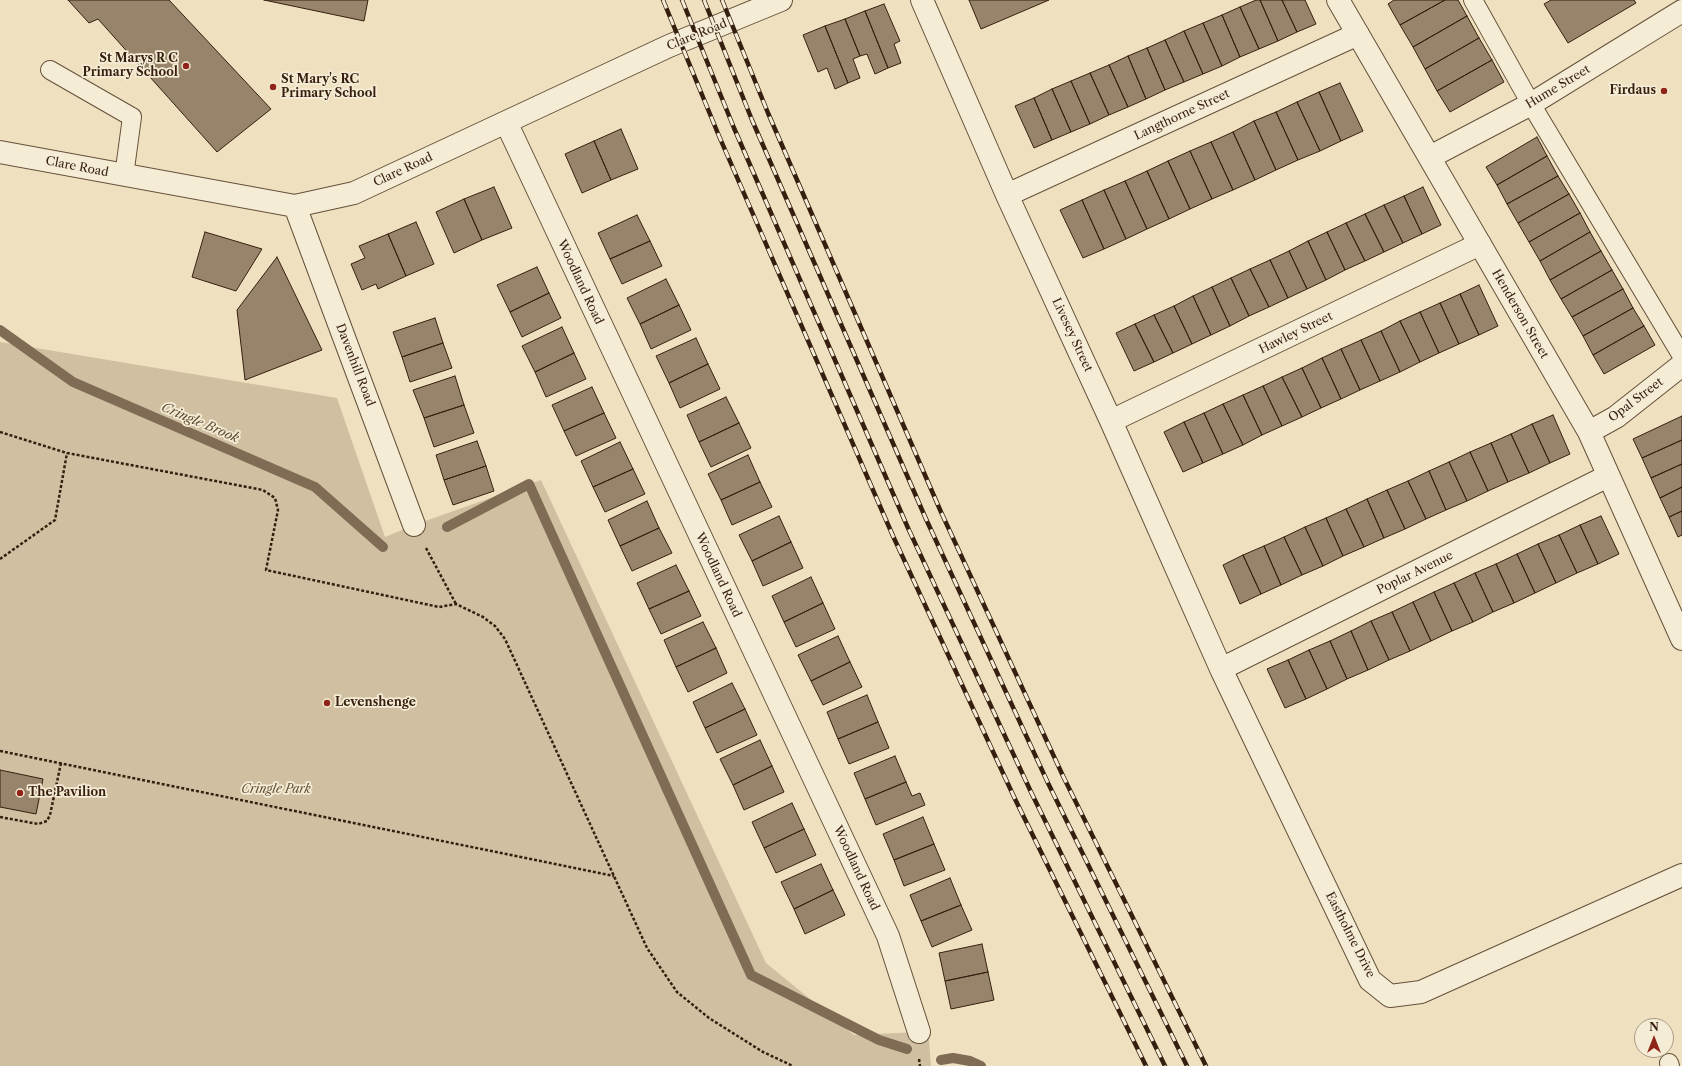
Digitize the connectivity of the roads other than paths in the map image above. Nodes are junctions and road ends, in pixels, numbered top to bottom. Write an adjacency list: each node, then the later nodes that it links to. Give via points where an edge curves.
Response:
1 (781, 0): 9 (street, Clare Road, via 669,46)
2 (922, 0): 13 (street, Livesey Street)
3 (1338, 0): 6 (street, Henderson Street)
4 (1473, 0): 8 (lane)
5 (1682, 11): 8 (street, Hume Street)
6 (1358, 34): 11 (street, Henderson Street); 13 (street, Langthorne Street)
7 (50, 70): 12 (lane, via 132,117)
8 (1532, 104): 11 (street, Hume Street); 16 (lane)
9 (506, 122): 14 (street, Clare Road, via 354,192); 25 (street, Woodland Road, via 888,936)
10 (0, 152): 12 (street, Clare Road)
11 (1430, 157): 15 (street, Henderson Street)
12 (124, 176): 14 (street, Clare Road)
13 (1007, 195): 18 (street, Livesey Street)
14 (295, 206): 21 (street, Davenhill Road)
15 (1480, 244): 18 (street, Hawley Street); 19 (street, Henderson Street)
16 (1682, 356)
17 (1682, 365): 19 (street, Opal Street, via 1616,417)
18 (1112, 421): 23 (street, Livesey Street)
19 (1589, 432): 20 (street, Henderson Street)
20 (1608, 476): 22 (street, Henderson Street); 23 (street, Poplar Avenue)
21 (414, 525)
22 (1682, 639)
23 (1221, 669): 24 (street, Eastholme Drive, via 1370,980 1390,996 1421,992)
24 (1682, 875)
25 (919, 1032)

